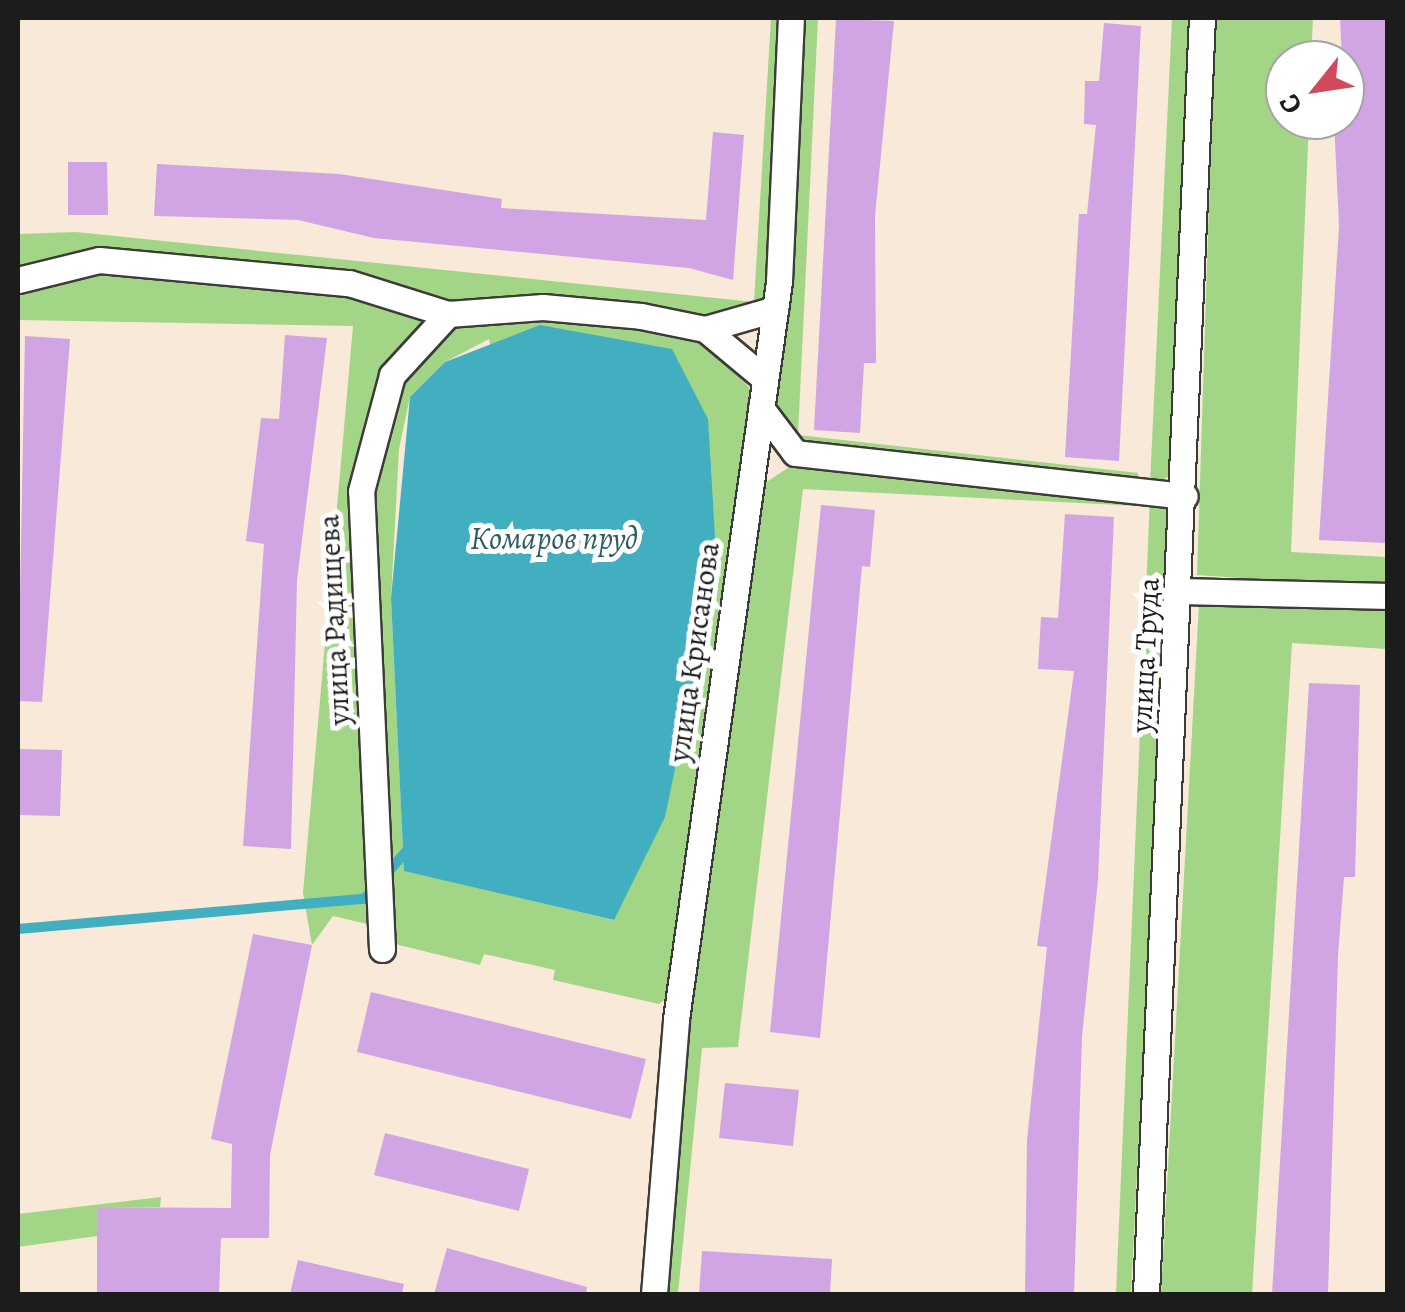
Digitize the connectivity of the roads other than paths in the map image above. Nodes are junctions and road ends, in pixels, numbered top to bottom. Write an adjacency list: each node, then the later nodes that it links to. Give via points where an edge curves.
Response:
1 (790, 18): 4 (street, улица Крисанова)
2 (1202, 18): 11 (street, улица Труда)
3 (18, 280): 5 (street, via 100,260 349,283)
4 (775, 309): 6 (street); 7 (street, улица Крисанова)
5 (448, 314): 6 (street, via 543,307); 14 (street, улица Радищева, via 392,375 361,491)
6 (705, 328): 7 (street)
7 (765, 379): 8 (street, улица Крисанова)
8 (760, 408): 9 (street); 10 (street, улица Крисанова)
9 (795, 453): 10 (street); 11 (street)
10 (751, 478): 15 (street, улица Крисанова, via 676,1019)
11 (1186, 496): 12 (street, улица Труда)
12 (1181, 591): 13 (street); 16 (street, улица Труда)
13 (1388, 596)
14 (382, 949)
15 (654, 1294)
16 (1146, 1294)

